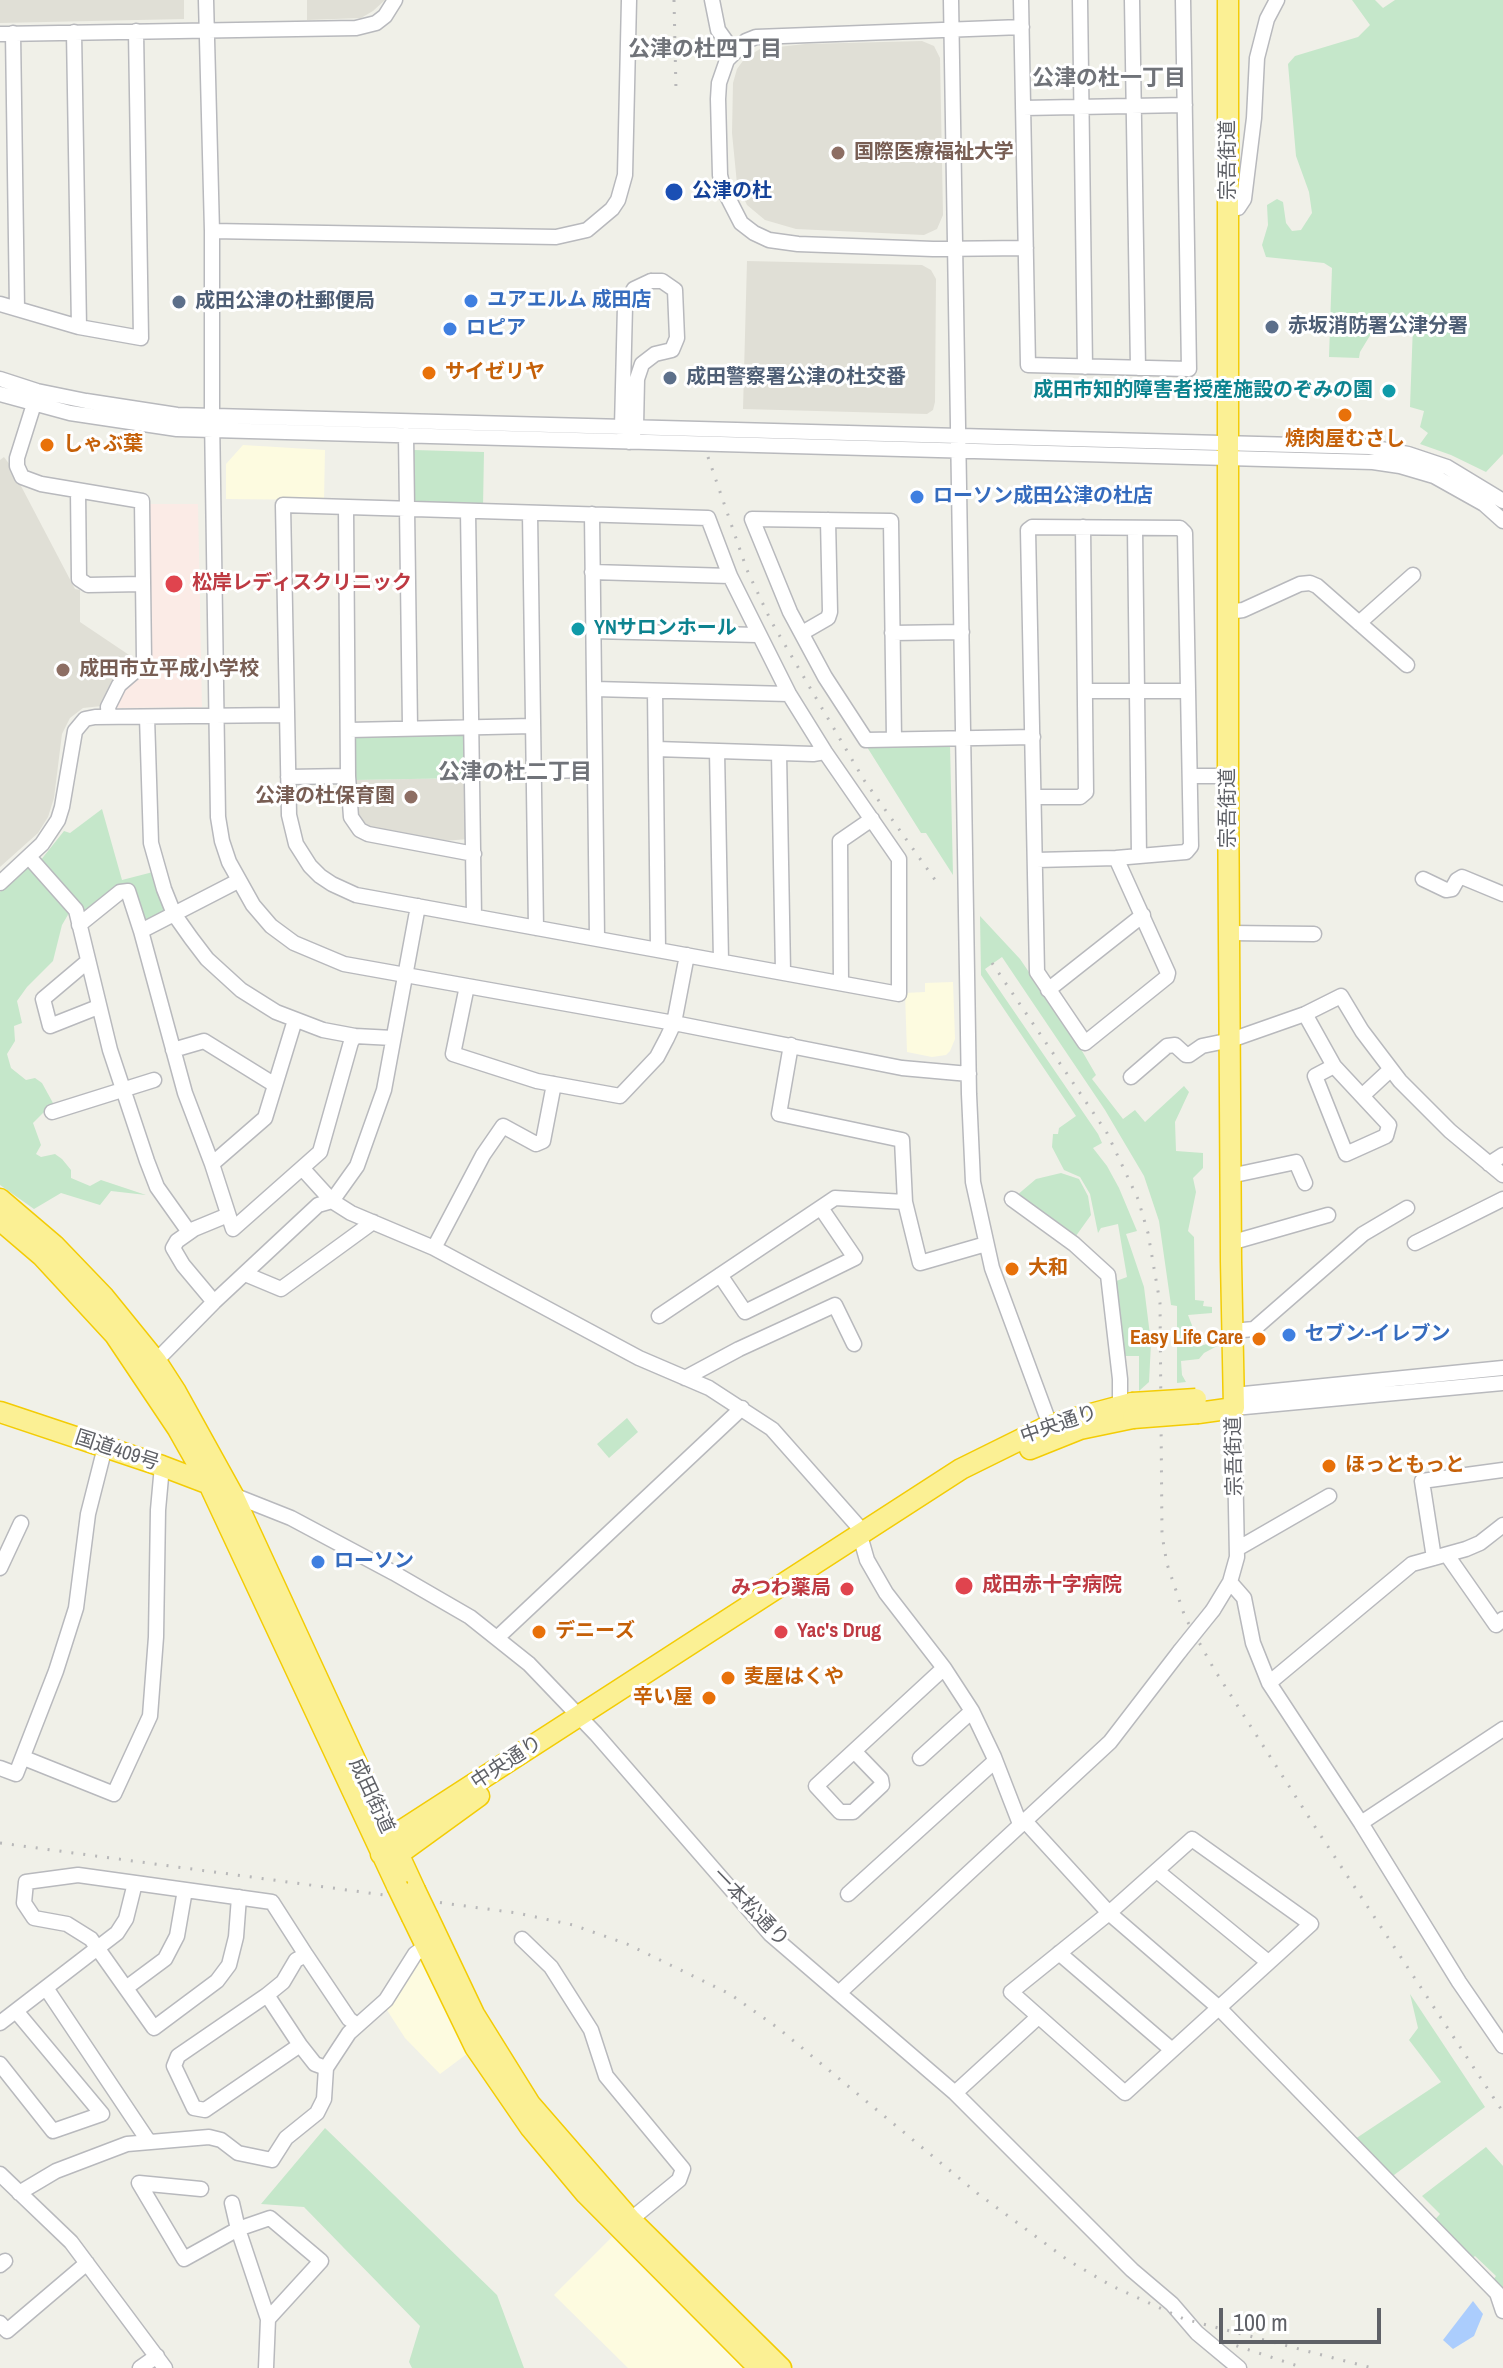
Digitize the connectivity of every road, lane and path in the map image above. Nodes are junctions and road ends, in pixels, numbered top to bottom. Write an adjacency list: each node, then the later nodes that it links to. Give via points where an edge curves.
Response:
1 (206, 0): 14 (street)
2 (395, 0): 14 (street, via 385,16 367,27)
3 (629, 0): 24 (street, via 625,175 612,209 587,230 556,237)
4 (712, 0): 18 (street, via 718,30)
5 (951, 0): 13 (street)
6 (1021, 0): 12 (street)
7 (1080, 0): 21 (street)
8 (1132, 0): 20 (street)
9 (1183, 0): 19 (street)
10 (1228, 0): 23 (highway, 宗吾街道)
11 (1277, 0): 23 (street, via 1257,58 1244,199)
12 (1022, 27): 13 (street); 22 (street)
13 (952, 28): 18 (street, via 756,37); 26 (street)
14 (207, 29): 15 (street); 24 (street)
15 (136, 31): 16 (street); 29 (street, via 141,338)
16 (74, 32): 17 (street); 29 (street)
17 (7, 33): 28 (street)
18 (733, 51): 26 (street, via 719,83 720,175 741,223 783,243)
19 (1185, 105): 20 (street); 31 (street, via 1189,369)
20 (1133, 106): 21 (street); 31 (street)
21 (1081, 107): 22 (street); 30 (street)
22 (1023, 108): 25 (street)
23 (1229, 210): 41 (highway, 宗吾街道)
24 (212, 231): 35 (street)
25 (1026, 248): 26 (street); 30 (street, via 1028,365)
26 (956, 250): 38 (street)
27 (0, 304): 28 (street)
28 (17, 309): 29 (street)
29 (79, 327)
30 (1085, 367): 31 (street)
31 (1138, 368)
32 (0, 379): 35 (street, via 118,408)
33 (0, 394): 34 (street)
34 (34, 404): 35 (street, via 119,422); 42 (street, via 18,471 28,481)
35 (212, 423): 36 (street); 37 (street); 71 (street)
36 (629, 427): 36 (street, via 625,306 642,284 662,281 677,296 677,338 672,350 642,364); 38 (street); 39 (street)
37 (406, 435): 39 (street); 45 (street)
38 (957, 436): 40 (street); 41 (street)
39 (629, 442): 40 (street)
40 (957, 452): 41 (street); 60 (street)
41 (1228, 452): 43 (street, via 1341,445 1408,454 1447,467); 50 (street, via 1400,466 1449,483); 57 (highway, 宗吾街道)
42 (78, 491): 56 (street, via 142,501); 56 (street, via 79,579 88,585)
43 (1503, 501)
44 (346, 507): 45 (street); 72 (street, via 283,505); 78 (street)
45 (407, 509): 46 (street); 77 (street)
46 (468, 511): 47 (street); 75 (street)
47 (530, 513): 48 (street); 76 (street)
48 (592, 514): 53 (street); 55 (street, via 708,518)
49 (828, 520): 61 (street, via 830,612); 61 (street, via 752,519); 62 (street, via 891,521)
50 (1503, 521)
51 (1083, 527): 52 (street); 67 (street); 79 (street, via 1028,530)
52 (1135, 528): 68 (street); 69 (street, via 1180,528 1185,533)
53 (592, 572): 55 (street); 59 (street)
54 (1413, 575): 58 (street)
55 (730, 576): 63 (street)
56 (142, 584): 73 (street, via 144,660 119,685)
57 (1228, 612): 58 (street, via 1310,583); 90 (highway, 宗吾街道)
58 (1359, 623): 64 (street)
59 (593, 631): 63 (street); 65 (street)
60 (962, 632): 62 (street); 80 (street)
61 (802, 633): 81 (street, via 866,740)
62 (892, 633): 81 (street)
63 (757, 635): 70 (street)
64 (1407, 665)
65 (594, 689): 66 (street); 86 (street)
66 (655, 691): 70 (street); 82 (street)
67 (1086, 691): 68 (street); 92 (street, via 1085,796)
68 (1137, 691): 69 (street); 95 (street)
69 (1188, 691): 89 (street)
70 (789, 694): 84 (street)
71 (217, 715): 72 (street); 74 (street); 100 (street, via 218,817)
72 (286, 715): 91 (street)
73 (109, 717): 74 (street); 96 (street, via 90,718 77,726 58,820)
74 (147, 717): 104 (street, via 151,843)
75 (472, 726): 76 (street); 77 (street); 94 (street)
76 (533, 726): 87 (street)
77 (410, 727): 78 (street)
78 (349, 730): 88 (street)
79 (1033, 737): 80 (street); 92 (street)
80 (963, 738): 81 (street); 133 (street)
81 (894, 739)
82 (656, 749): 83 (street); 113 (street)
83 (717, 751): 85 (street); 116 (street)
84 (825, 752): 85 (street); 93 (street)
85 (779, 753): 117 (street)
86 (595, 770): 87 (street); 112 (street)
87 (533, 771): 108 (street)
88 (348, 776): 91 (street); 94 (street, via 350,812 363,833)
89 (1190, 776): 90 (street); 95 (street, via 1189,850)
90 (1228, 776): 110 (highway, 宗吾街道)
91 (288, 777): 103 (street, via 291,830 310,866 344,890)
92 (1034, 797): 98 (street)
93 (872, 819): 119 (street, via 840,841); 119 (street, via 899,859 899,994)
94 (474, 854): 106 (street)
95 (1139, 856): 97 (street)
96 (29, 857): 101 (street); 107 (street, via 76,910)
97 (1116, 858): 98 (street); 105 (street)
98 (1036, 860): 121 (street, via 1037,972)
99 (1423, 879): 102 (street, via 1446,890 1462,877)
100 (238, 881): 104 (street); 118 (street, via 271,926 294,943 344,964)
101 (0, 883)
102 (1503, 894)
103 (418, 906): 106 (street); 118 (street)
104 (174, 914): 109 (street); 124 (street, via 224,976)
105 (1143, 915): 121 (street); 121 (street, via 1167,977 1085,1043)
106 (474, 916): 108 (street)
107 (79, 925): 109 (street, via 128,891); 115 (street)
108 (536, 928): 112 (street)
109 (141, 931): 130 (street)
110 (1230, 933): 111 (street); 128 (highway, 宗吾街道)
111 (1314, 934)
112 (597, 938): 113 (street)
113 (658, 949): 114 (street)
114 (687, 955): 116 (street); 125 (street)
115 (88, 961): 122 (street); 122 (street, via 43,999 50,1026)
116 (721, 961): 117 (street)
117 (783, 972): 119 (street)
118 (405, 975): 120 (street); 127 (street)
119 (841, 983)
120 (467, 986): 125 (street); 136 (street, via 453,1054)
121 (1048, 990)
122 (98, 1007): 138 (street)
123 (1305, 1014): 128 (street); 131 (street); 132 (street, via 1341,996)
124 (295, 1020): 126 (street); 137 (street)
125 (674, 1023): 129 (street); 136 (street, via 657,1057 620,1096)
126 (355, 1036): 127 (street); 144 (street, via 320,1152)
127 (393, 1038): 151 (street, via 384,1090 367,1140 357,1166)
128 (1231, 1040): 134 (street, via 1186,1055 1175,1045 1167,1046); 146 (highway, 宗吾街道)
129 (791, 1045): 133 (street, via 902,1068); 152 (street, via 779,1114 902,1140)
130 (173, 1050): 137 (street, via 204,1041); 142 (street)
131 (1334, 1066): 139 (street); 139 (street, via 1315,1076 1346,1154 1386,1136 1389,1125)
132 (1390, 1070): 139 (street); 143 (street)
133 (969, 1074): 162 (street, via 973,1182)
134 (1131, 1077)
135 (154, 1080): 138 (street)
136 (554, 1084): 163 (street, via 543,1141 536,1144 503,1126)
137 (275, 1085): 142 (street, via 265,1118)
138 (123, 1089): 140 (street); 159 (street, via 157,1187)
139 (1362, 1096)
140 (52, 1112)
141 (1503, 1155): 143 (street)
142 (212, 1164): 155 (street)
143 (1489, 1164): 145 (street)
144 (302, 1168): 151 (street); 155 (street, via 233,1229)
145 (1503, 1175)
146 (1230, 1176): 147 (street, via 1296,1162); 160 (highway, 宗吾街道)
147 (1305, 1183)
148 (0, 1199): 170 (highway, 成田街道, via 94,1286)
149 (1012, 1199): 176 (street, via 1108,1275)
150 (1503, 1199): 161 (street)
151 (332, 1201): 158 (street); 164 (street, via 318,1205)
152 (905, 1202): 153 (street, via 835,1198); 162 (street, via 920,1263)
153 (821, 1208): 165 (street); 165 (street, via 855,1258 745,1312)
154 (1407, 1208): 168 (street, via 1363,1234 1254,1329)
155 (228, 1215): 159 (street)
156 (1328, 1215): 160 (street)
157 (0, 1220): 182 (highway, 成田街道, via 42,1256 115,1335)
158 (373, 1222): 163 (street); 164 (street, via 281,1289)
159 (189, 1232): 166 (street, via 173,1248)
160 (1230, 1243): 168 (highway, 宗吾街道)
161 (1415, 1243)
162 (986, 1244): 178 (street)
163 (434, 1248): 172 (street)
164 (245, 1274): 166 (street)
165 (720, 1275): 167 (street)
166 (214, 1302): 170 (street)
167 (659, 1316)
168 (1232, 1331): 174 (highway, 宗吾街道)
169 (854, 1344): 172 (street, via 835,1305)
170 (156, 1361): 183 (highway, 成田街道)
171 (1503, 1368): 174 (street, 中央通り)
172 (685, 1378): 175 (street)
173 (1503, 1383): 174 (street, 中央通り)
174 (1234, 1402): 176 (highway, 中央通り, bridge); 189 (street, 宗吾街道)
175 (742, 1408): 188 (street, via 772,1429 857,1525); 194 (street)
176 (1128, 1409): 178 (highway, 中央通り); 188 (highway, 中央通り, via 1018,1453)
177 (0, 1412): 179 (highway, 国道409号)
178 (1050, 1425): 188 (highway, 中央通り, via 961,1469)
179 (105, 1447): 180 (highway, 国道409号); 201 (street, via 88,1514 76,1608)
180 (162, 1466): 182 (highway, 国道409号); 201 (street, via 150,1716 114,1794)
181 (1503, 1470): 190 (street, via 1422,1481)
182 (209, 1484): 183 (highway, 国道409号); 207 (highway, 成田街道)
183 (233, 1495): 194 (street, 一本松通り, via 291,1518 383,1567); 207 (highway, 成田街道)
184 (1329, 1496): 189 (street)
185 (21, 1523): 187 (street)
186 (1503, 1525): 190 (street, via 1480,1543)
187 (6, 1541): 191 (street)
188 (862, 1542): 195 (street, via 886,1593); 198 (highway, 中央通り)
189 (1237, 1549): 192 (street, 宗吾街道)
190 (1440, 1556): 193 (street, via 1496,1625); 196 (street, via 1412,1564)
191 (0, 1568)
192 (1230, 1582): 196 (street, via 1244,1598 1253,1643); 205 (street, 宗吾街道, bridge, via 1110,1742)
193 (1503, 1619)
194 (497, 1638): 198 (street, 一本松通り)
195 (944, 1668): 197 (street); 200 (street)
196 (1269, 1683): 206 (street)
197 (972, 1711): 202 (street); 203 (street)
198 (584, 1721): 207 (highway, 中央通り); 223 (street, 一本松通り, via 746,1909)
199 (1503, 1729): 206 (street)
200 (854, 1751): 200 (street, via 816,1786 840,1812 853,1812 882,1785)
201 (24, 1758): 204 (street, via 16,1774)
202 (920, 1758)
203 (995, 1761): 205 (street); 211 (street)
204 (0, 1768)
205 (1022, 1822): 213 (street); 223 (street)
206 (1361, 1823): 231 (street)
207 (390, 1849): 214 (highway, 成田街道, bridge)
208 (1157, 1871): 213 (street); 220 (street); 220 (street, via 1192,1839 1311,1924)
209 (135, 1883): 210 (street); 217 (street, via 126,1919); 217 (street, via 78,1875 26,1882 24,1903 34,1918 67,1924)
210 (185, 1890): 212 (street); 222 (street, via 177,1936 165,1959)
211 (848, 1894)
212 (239, 1897): 219 (street, via 272,1902); 222 (street, via 229,1965 217,1981 154,2028)
213 (1109, 1913): 218 (street); 225 (street)
214 (420, 1917): 216 (highway, 成田街道); 241 (highway, 成田街道, via 523,2094)
215 (522, 1939): 241 (street, via 551,1967 591,2030 606,2076 683,2169 679,2180)
216 (426, 1946): 229 (street, via 415,1954 386,2000); 241 (highway, 成田街道, via 457,2014 501,2087 557,2162)
217 (97, 1948): 221 (street); 222 (street)
218 (1059, 1953): 227 (street, via 1011,1992); 232 (street)
219 (306, 1955): 224 (street); 229 (street)
220 (1268, 1962): 225 (street)
221 (46, 1988): 226 (street); 236 (street)
222 (126, 1988)
223 (840, 1992): 235 (street, 一本松通り)
224 (267, 1995): 230 (street); 230 (street, via 178,2056 174,2066 194,2108 205,2110)
225 (1218, 2007): 232 (street); 244 (street, via 1497,2293)
226 (16, 2011): 228 (street); 233 (street, via 102,2114 53,2131)
227 (1038, 2017): 232 (street, via 1125,2093); 235 (street)
228 (0, 2023)
229 (357, 2025): 234 (street)
230 (300, 2045): 234 (street, via 315,2064)
231 (1503, 2046)
232 (1172, 2050)
233 (0, 2064)
234 (326, 2068): 236 (street, via 324,2099 317,2113 286,2138 272,2160 238,2153 209,2137)
235 (955, 2093): 252 (street, 一本松通り, via 1197,2333)
236 (149, 2142): 239 (street, via 127,2144 56,2171)
237 (0, 2174): 239 (street)
238 (201, 2189): 242 (street, via 139,2183 184,2259)
239 (19, 2193): 243 (street)
240 (232, 2203): 242 (street)
241 (625, 2224): 250 (highway, 成田街道); 251 (highway, 成田街道)
242 (238, 2229): 245 (street); 245 (street, via 270,2218 321,2261)
243 (87, 2263): 246 (street, via 7,2331); 247 (street)
244 (1503, 2311)
245 (268, 2319): 249 (street)
246 (0, 2323)
247 (161, 2362): 248 (street)
248 (140, 2368)
249 (266, 2368)
250 (759, 2368)
251 (781, 2368)
252 (1239, 2368)

